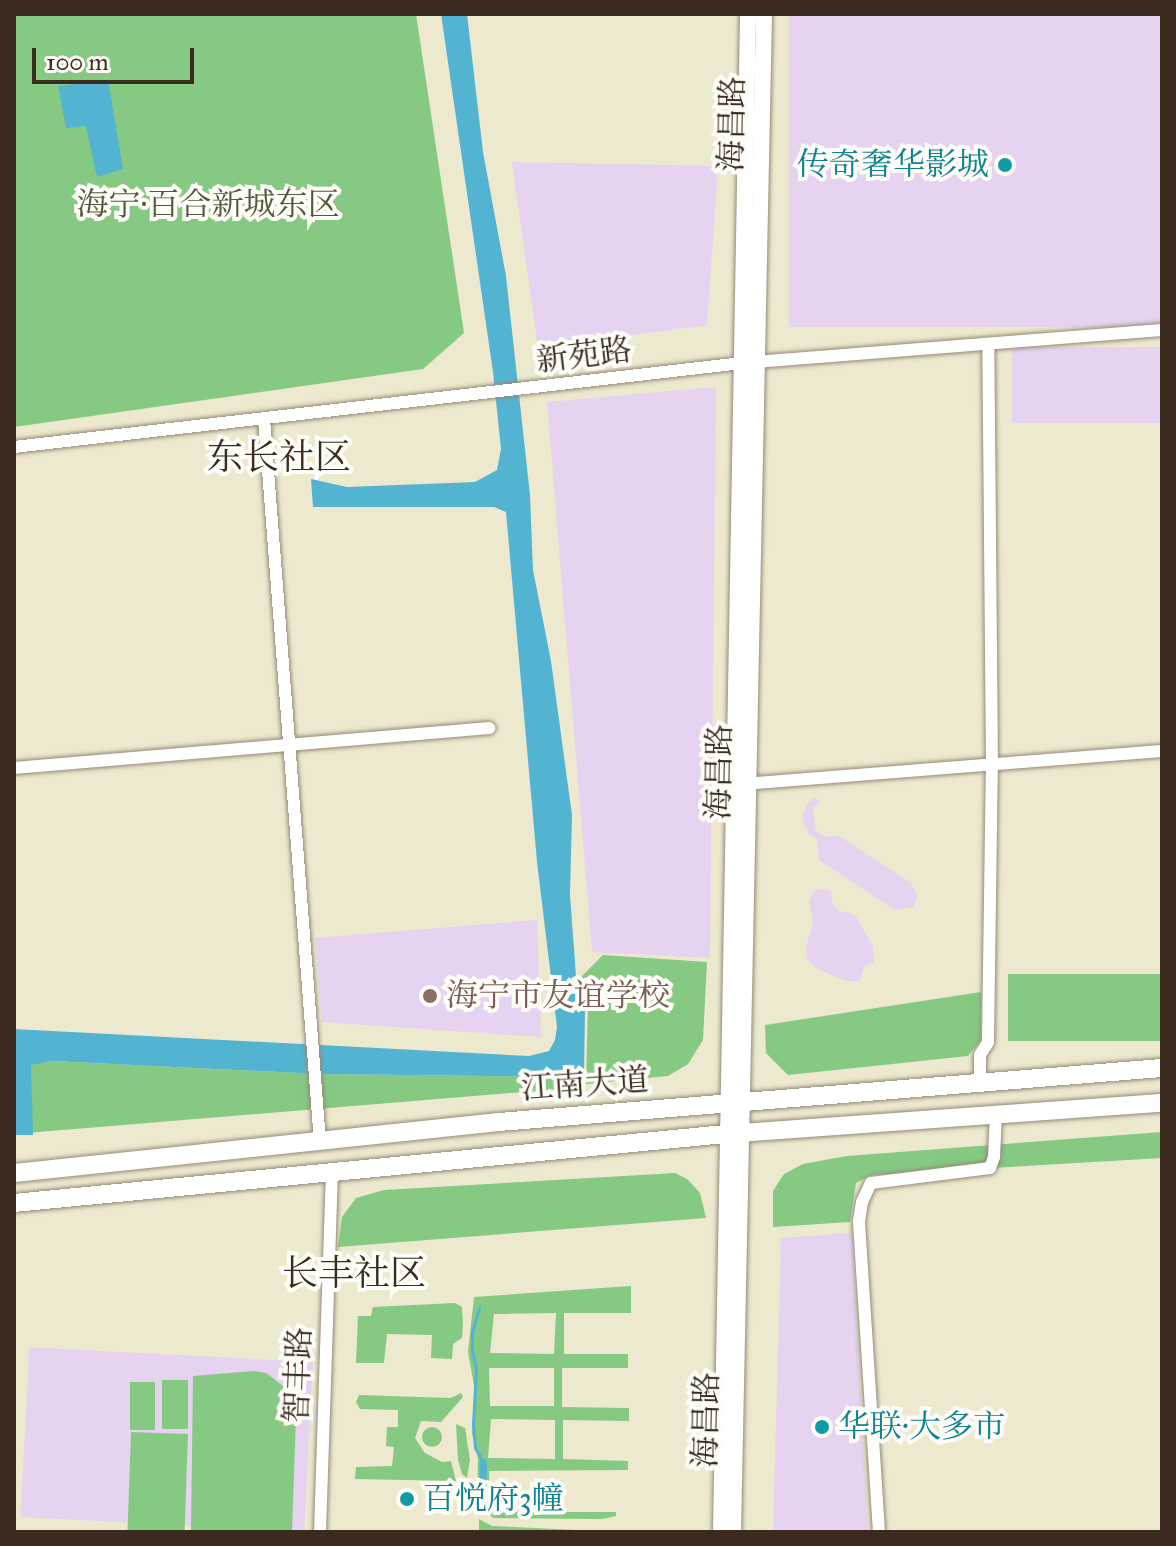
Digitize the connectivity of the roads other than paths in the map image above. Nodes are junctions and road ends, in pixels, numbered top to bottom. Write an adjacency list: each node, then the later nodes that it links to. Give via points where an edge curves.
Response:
1 (748, 14): 5 (main road, 海昌路)
2 (764, 14): 5 (main road, 海昌路)
3 (1162, 330): 4 (street, 新苑路)
4 (988, 346): 5 (street, 新苑路); 11 (street)
5 (748, 363): 6 (street, 新苑路); 13 (main road, 海昌路)
6 (264, 419): 7 (street, 新苑路); 9 (street)
7 (14, 447)
8 (489, 728): 9 (street)
9 (287, 745): 12 (street); 20 (street)
10 (1162, 751): 11 (street)
11 (992, 766): 13 (street); 15 (street, via 988,1042 980,1055)
12 (14, 768)
13 (741, 784): 16 (main road, 海昌路)
14 (1162, 1068): 15 (highway, 江南大道)
15 (980, 1086): 16 (highway, 江南大道)
16 (734, 1103): 19 (main road, 海昌路); 20 (highway, 江南大道)
17 (1162, 1103): 18 (highway, 江南大道)
18 (996, 1115): 19 (highway, 江南大道); 27 (street, via 990,1168 871,1183 862,1202)
19 (733, 1134): 21 (highway, 江南大道); 25 (main road, 海昌路); 26 (main road, 海昌路)
20 (320, 1142): 22 (highway, 江南大道)
21 (332, 1171): 23 (highway, 江南大道); 24 (street, 智丰路)
22 (14, 1173)
23 (14, 1203)
24 (320, 1532)
25 (721, 1532)
26 (733, 1532)
27 (879, 1532)

